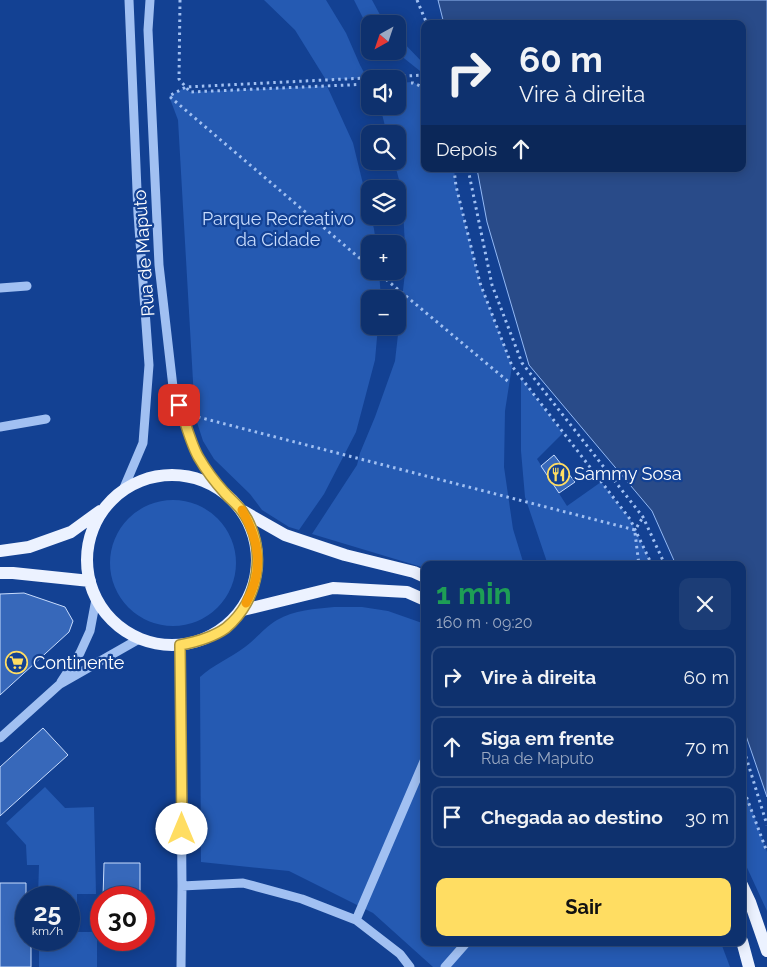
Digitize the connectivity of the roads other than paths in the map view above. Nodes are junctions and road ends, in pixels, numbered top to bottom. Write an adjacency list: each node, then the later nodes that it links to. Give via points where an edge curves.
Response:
1 (129, 0): 7 (street, Rua de Maputo, via 138,214 149,365 143,443)
2 (150, 0): 8 (street, Rua de Maputo, via 148,30 159,265 173,387 198,457)
3 (27, 286): 4 (street)
4 (0, 288)
5 (46, 419): 6 (street)
6 (0, 427)
7 (123, 490): 8 (main road, via 147,478 173,474 200,479); 9 (main road)
8 (223, 492): 10 (main road)
9 (104, 508): 11 (main road, via 71,532 29,547); 14 (main road, via 92,530 87,555)
10 (242, 510): 13 (main road, via 285,535); 17 (main road, via 252,529 258,557 258,570)
11 (0, 551)
12 (0, 574): 14 (main road)
13 (421, 575)
14 (90, 581): 16 (main road)
15 (421, 598): 17 (main road, via 407,592 333,588)
16 (96, 599): 18 (main road, via 120,628); 20 (street, via 90,631)
17 (243, 610): 19 (main road, via 226,628 204,640)
18 (139, 638): 19 (main road, via 159,645); 20 (street)
19 (180, 645): 23 (street)
20 (60, 684): 21 (street)
21 (0, 738)
22 (421, 768): 25 (street)
23 (182, 886): 25 (street, via 243,883 302,899); 29 (street)
24 (746, 894): 28 (main road)
25 (356, 920): 30 (street, via 400,954)
26 (463, 946): 31 (street)
27 (744, 946): 32 (main road)
28 (767, 951)
29 (181, 967)
30 (410, 967)
31 (445, 967)
32 (750, 967)

